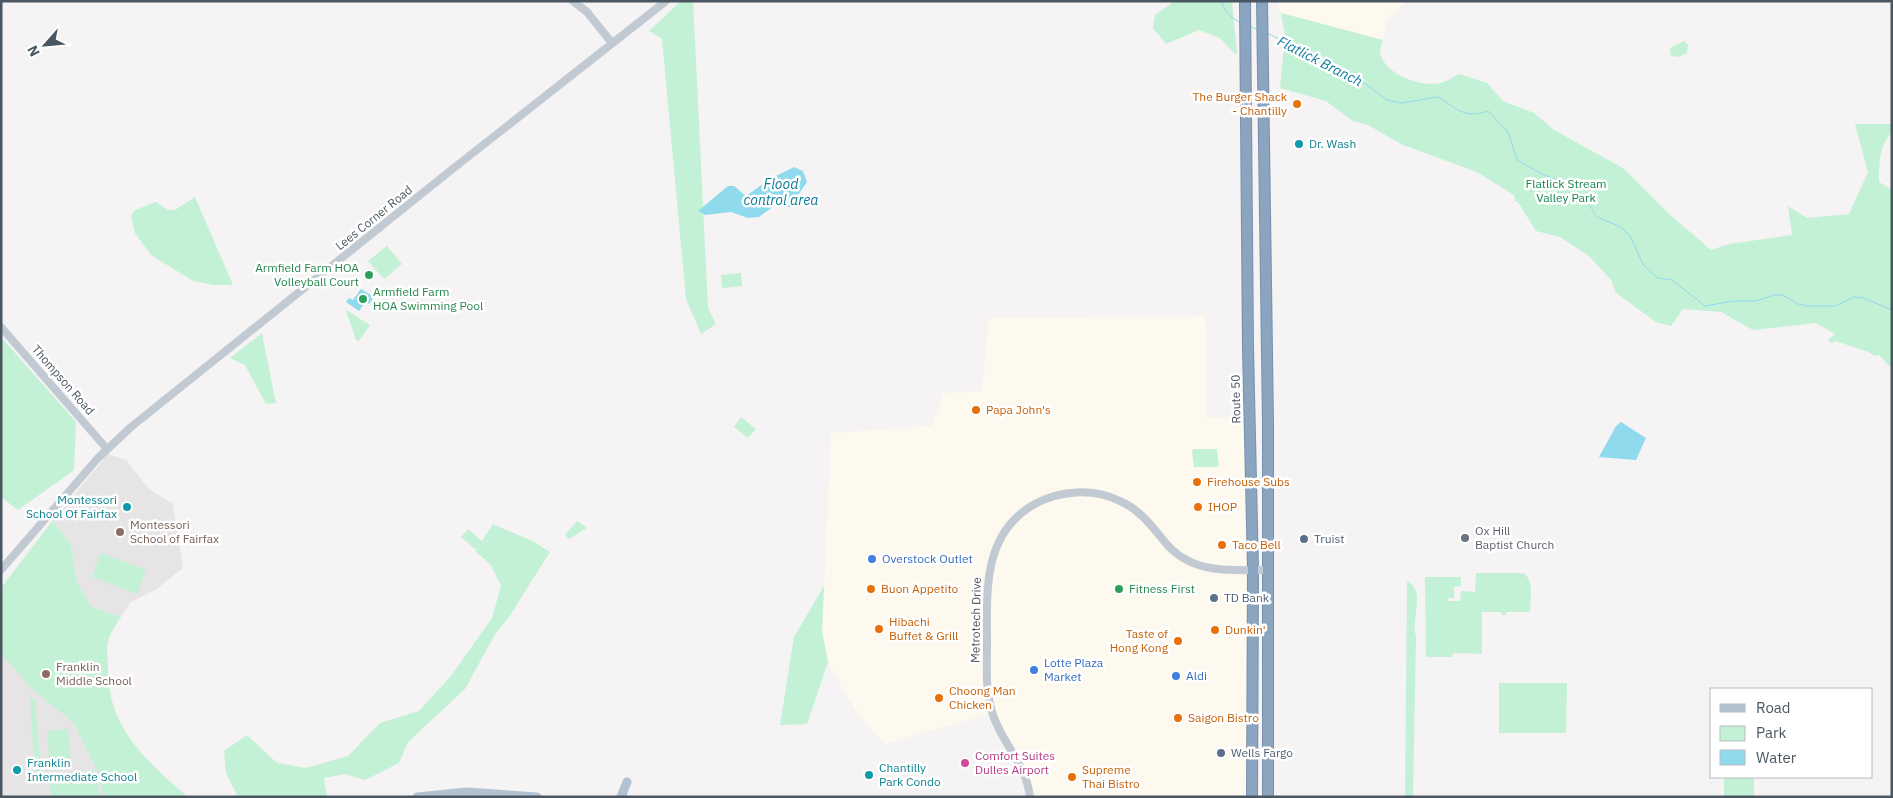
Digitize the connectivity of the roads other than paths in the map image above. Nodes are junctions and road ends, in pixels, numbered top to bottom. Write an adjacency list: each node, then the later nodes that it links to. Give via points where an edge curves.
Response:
1 (573, 1): 5 (street, via 587,12)
2 (666, 1): 5 (street, Lees Corner Road)
3 (1262, 1): 10 (highway)
4 (1245, 5): 9 (highway, Route 50)
5 (612, 43): 7 (street, Lees Corner Road)
6 (1, 327): 7 (street, Thompson Road)
7 (107, 448): 8 (street, Lees Corner Road)
8 (1, 570)
9 (1253, 570): 10 (street, Metrotech Drive); 16 (street, Metrotech Drive, via 1216,570 1196,566 1173,551 1136,510 1103,494 1058,495 1036,503 1016,518 997,544 989,568 987,690 994,718 1023,768); 17 (highway, Route 50)
10 (1269, 570): 18 (highway)
11 (505, 795): 12 (main road, via 467,792); 13 (main road)
12 (418, 797)
13 (537, 797)
14 (621, 797): 15 (main road, via 627,782)
15 (627, 797)
16 (1030, 797)
17 (1252, 797)
18 (1268, 797)

